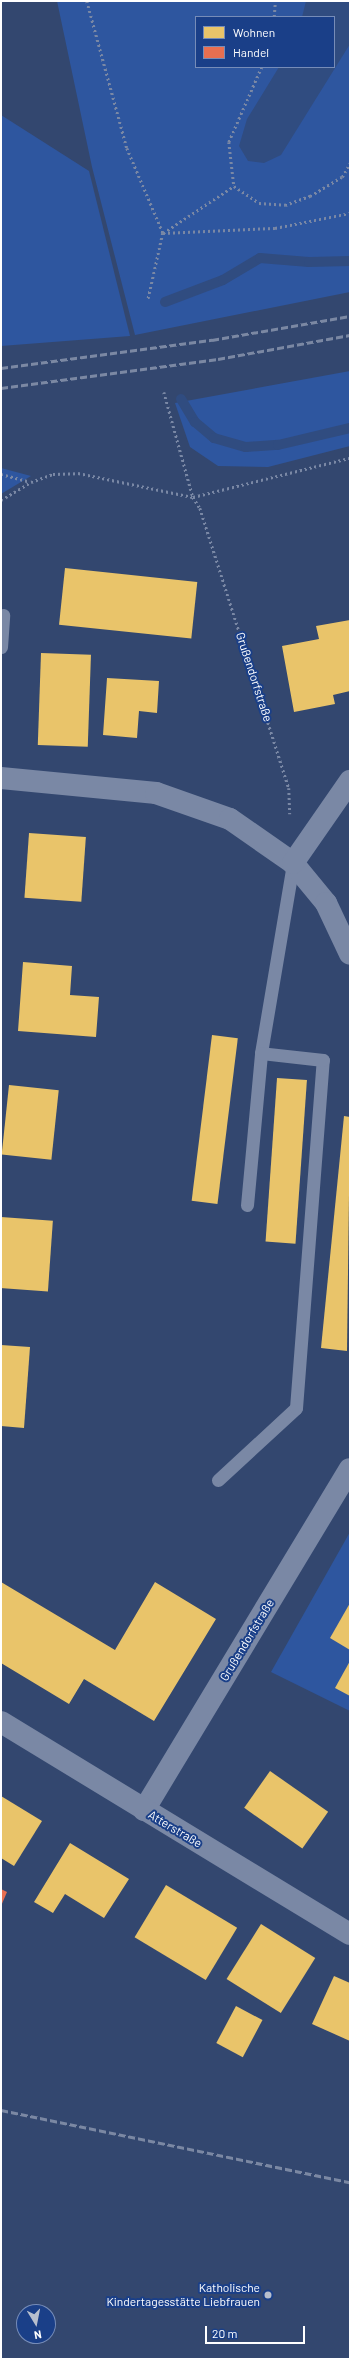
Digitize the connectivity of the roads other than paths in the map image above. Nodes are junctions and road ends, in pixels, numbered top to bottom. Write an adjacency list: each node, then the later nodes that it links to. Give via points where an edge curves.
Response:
1 (3, 615): 2 (lane)
2 (1, 647)
3 (1, 778): 5 (street, via 156,793 230,819)
4 (350, 781): 5 (street)
5 (293, 863): 6 (street, via 326,903); 7 (lane)
6 (350, 954)
7 (260, 1053): 8 (lane); 10 (lane, via 323,1060 296,1408)
8 (247, 1205)
9 (350, 1469): 12 (street, Grußendorfstraße)
10 (218, 1480)
11 (1, 1722): 12 (street, Atterstraße)
12 (144, 1810): 13 (street, Atterstraße)
13 (350, 1934)

